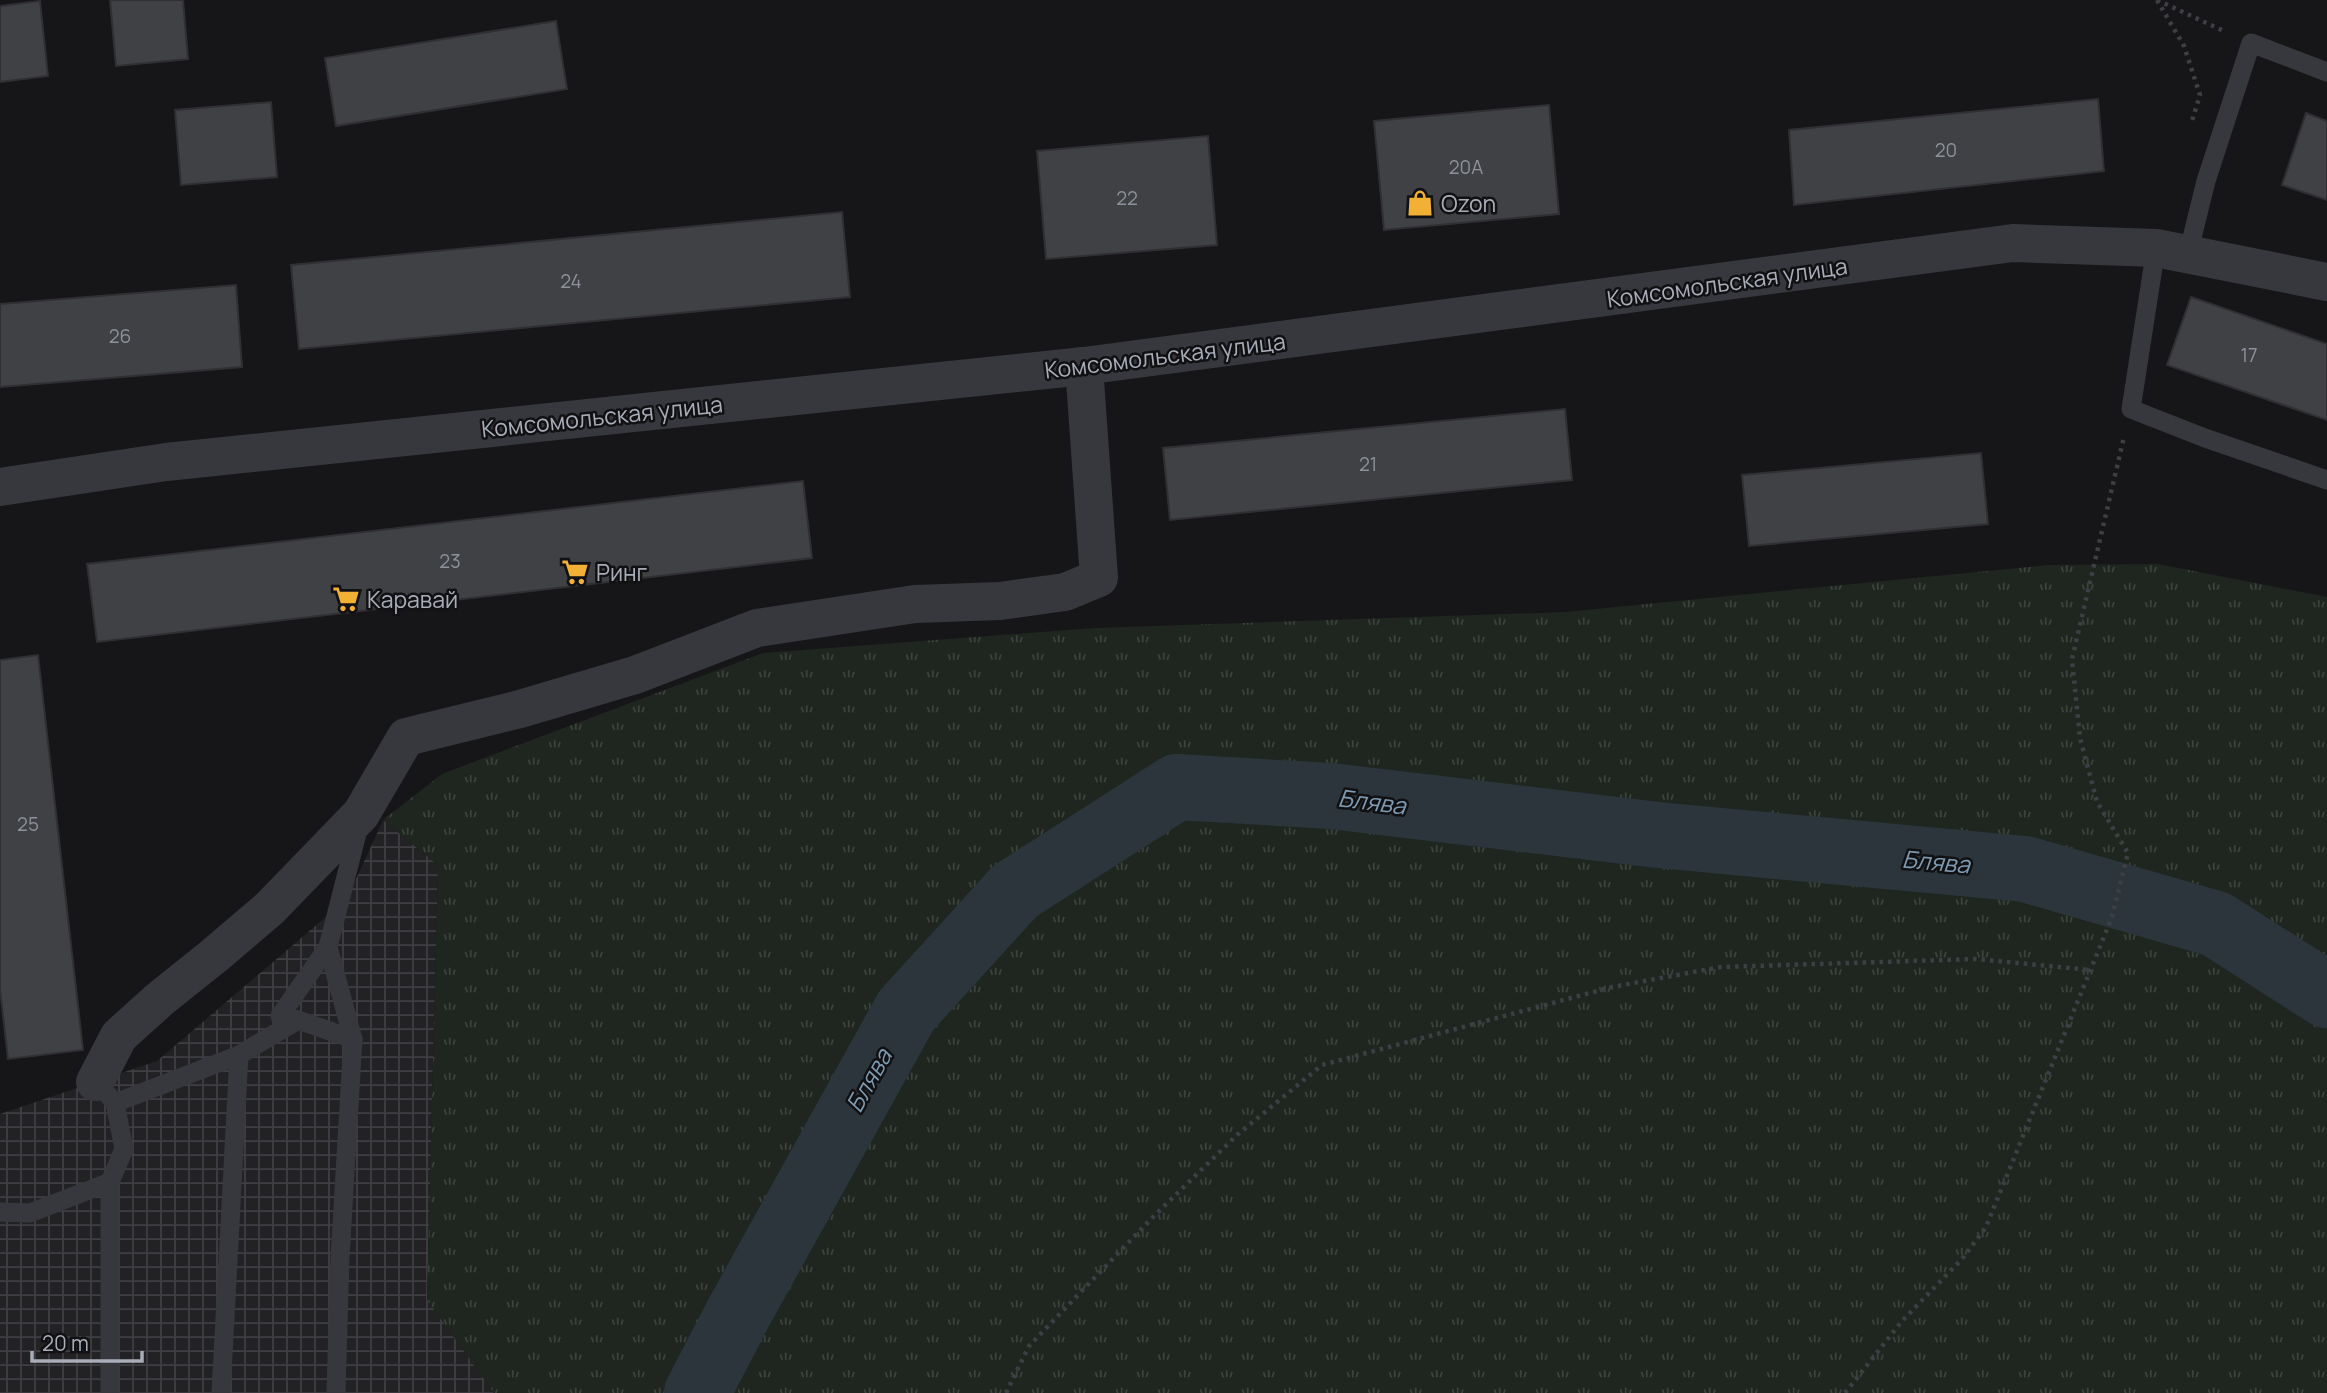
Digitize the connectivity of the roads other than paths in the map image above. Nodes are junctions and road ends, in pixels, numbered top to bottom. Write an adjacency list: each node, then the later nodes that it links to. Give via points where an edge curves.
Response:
1 (2327, 72): 2 (lane, via 2251,43 2206,181)
2 (2172, 251): 3 (street, Комсомольская улица); 4 (street, Комсомольская улица, via 2013,243); 5 (lane, via 2130,409)
3 (2327, 282)
4 (1084, 366): 6 (street, Комсомольская улица, via 166,461); 7 (street, via 1099,578 1065,592 1000,601 915,604 757,628 635,675 407,737)
5 (2327, 480)
6 (0, 487)
7 (362, 814): 8 (lane); 12 (street, via 270,908 119,1036)
8 (328, 947): 9 (lane, via 280,1016); 10 (lane)
9 (298, 1020): 10 (lane); 11 (lane)
10 (353, 1039): 17 (lane)
11 (239, 1055): 12 (lane); 16 (lane)
12 (105, 1092): 13 (lane, via 124,1149)
13 (110, 1182): 14 (lane, via 30,1213); 15 (lane)
14 (0, 1212)
15 (110, 1393)
16 (222, 1393)
17 (336, 1393)

